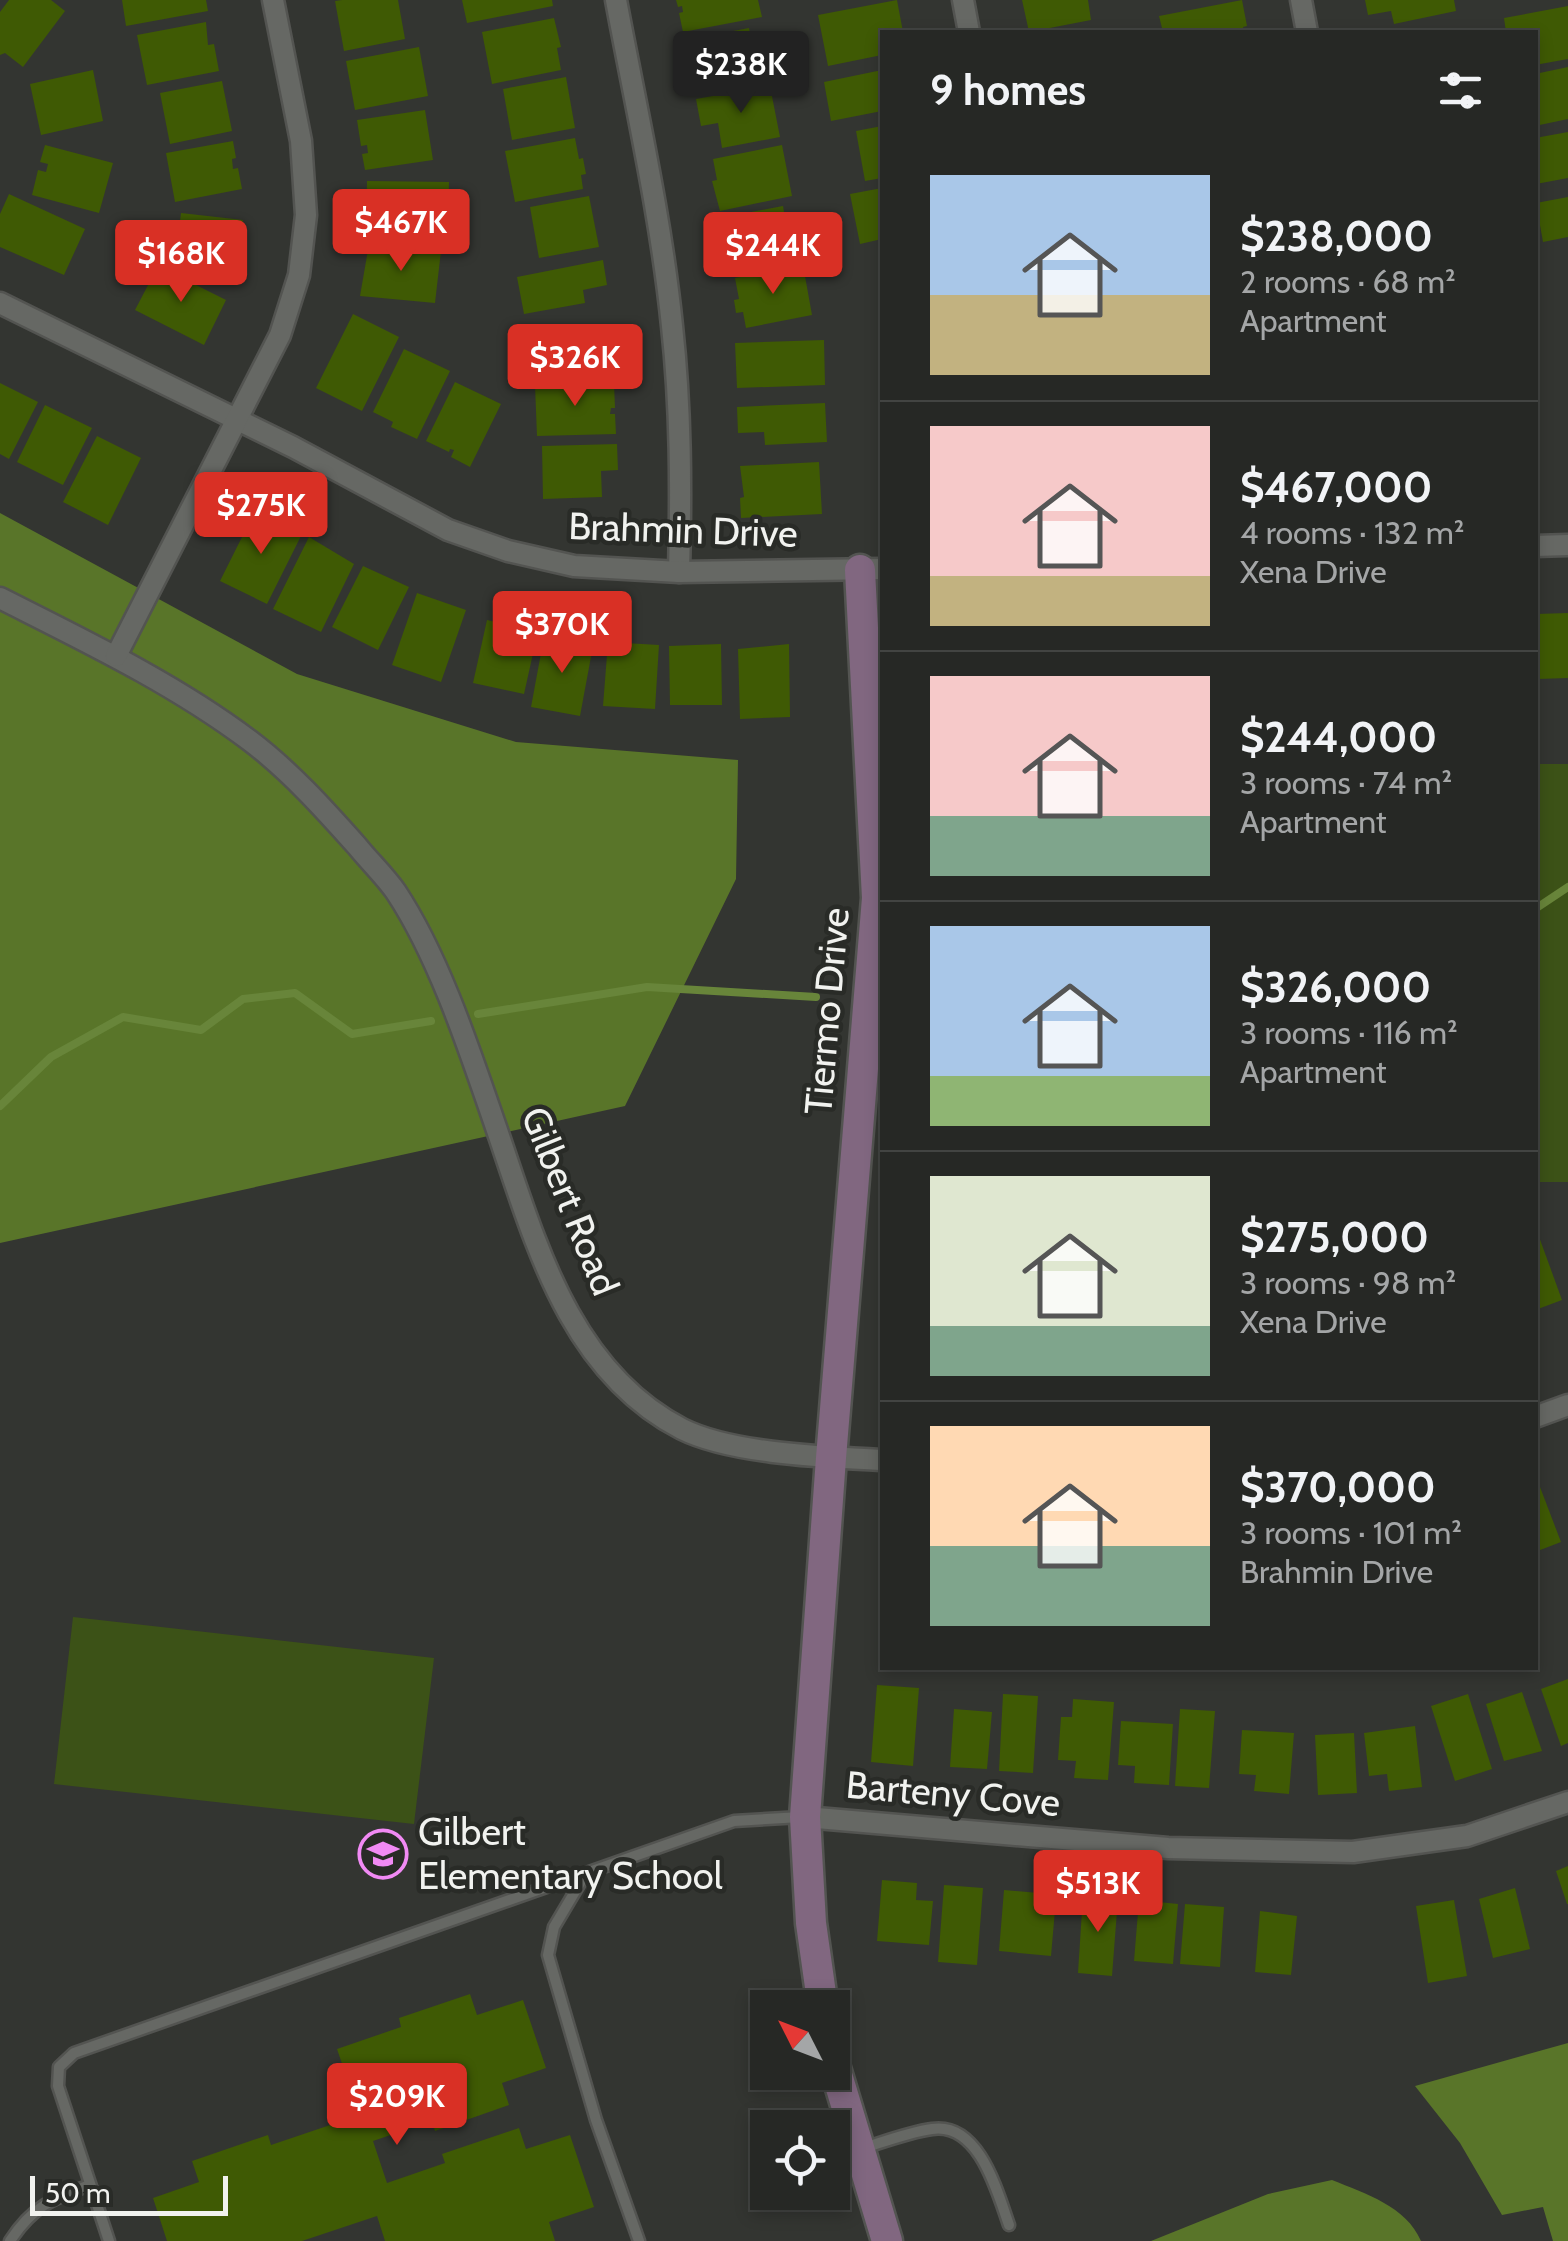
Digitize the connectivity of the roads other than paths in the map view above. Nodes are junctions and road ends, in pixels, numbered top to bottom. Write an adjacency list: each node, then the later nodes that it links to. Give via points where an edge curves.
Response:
1 (273, 0): 8 (street, via 300,141 306,215 299,276 280,335)
2 (616, 0): 12 (street, via 672,326 681,450)
3 (962, 0): 5 (street)
4 (1301, 0): 6 (street)
5 (969, 30)
6 (1307, 30)
7 (0, 302): 8 (street, Brahmin Drive)
8 (238, 421): 12 (street, Brahmin Drive, via 448,530 508,551 574,566); 14 (street)
9 (1568, 544): 10 (street)
10 (1538, 546)
11 (871, 570): 12 (street, Brahmin Drive); 17 (street, Tiermo Drive, via 877,898)
12 (679, 572)
13 (0, 598): 14 (street, Gilbert Road)
14 (116, 656): 17 (street, Gilbert Road, via 251,741 394,890 436,968 530,1233 597,1358 639,1402 684,1430 730,1444)
15 (1568, 1405): 16 (street)
16 (1538, 1415)
17 (831, 1458): 18 (street, Gilbert Road); 20 (street)
18 (880, 1460)
19 (1568, 1802): 20 (street, Barteny Cove, via 1466,1836 1354,1852 1168,1848)
20 (805, 1816): 21 (lane, via 734,1821); 22 (street)
21 (587, 1872): 25 (lane, via 74,2053 59,2067 58,2086); 29 (lane, via 554,1927 548,1955)
22 (820, 1990)
23 (841, 2090): 24 (street)
24 (858, 2149): 26 (lane, via 936,2128 957,2131 972,2142); 30 (street)
25 (90, 2186): 27 (lane, via 26,2216); 28 (lane)
26 (1009, 2225)
27 (10, 2241)
28 (109, 2241)
29 (639, 2241)
30 (887, 2241)

